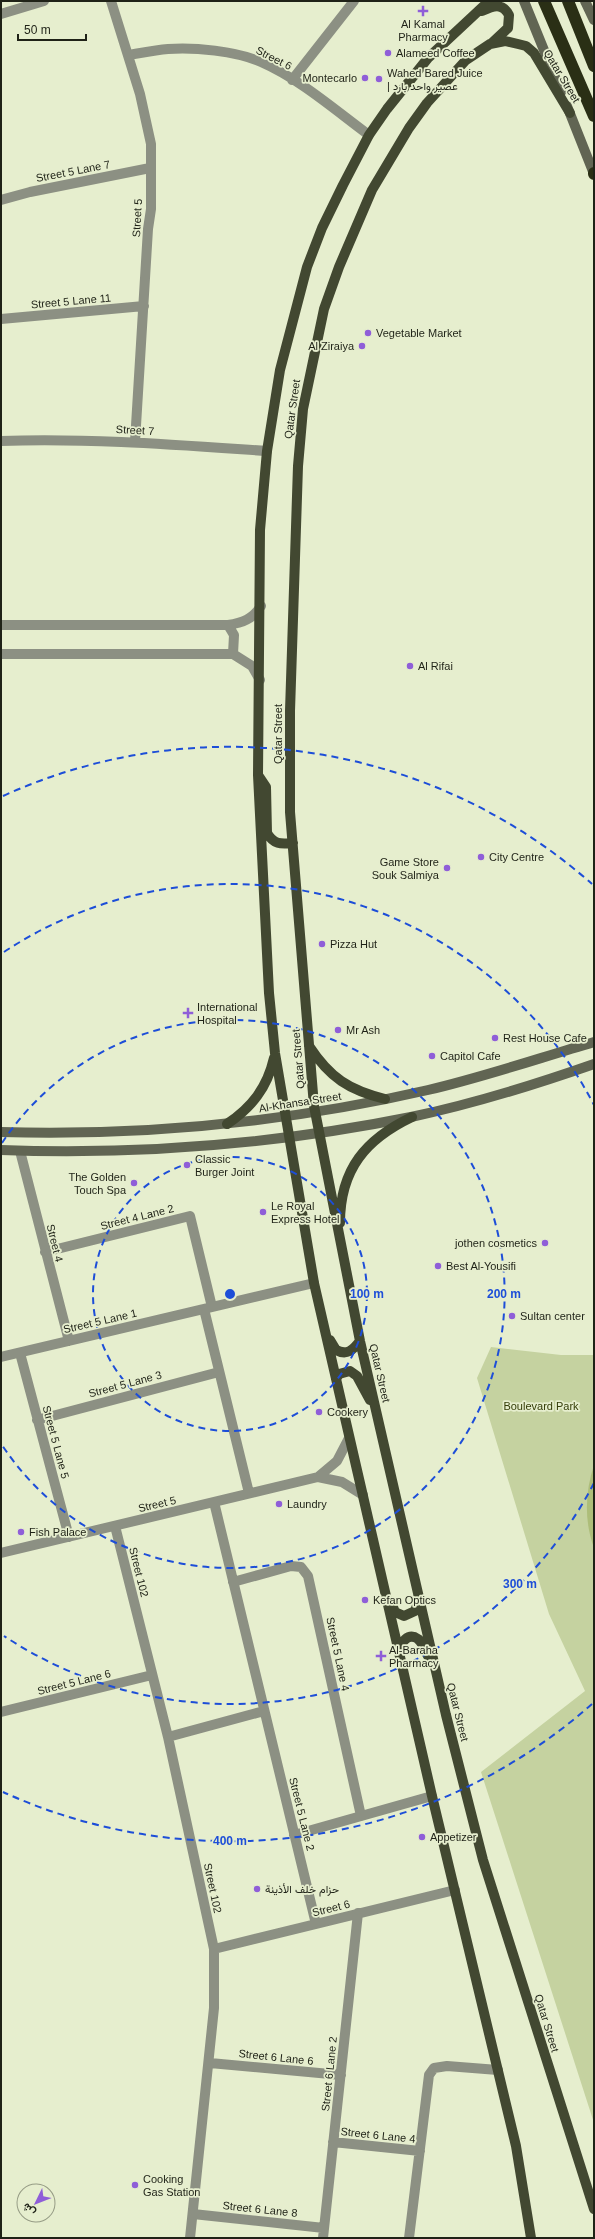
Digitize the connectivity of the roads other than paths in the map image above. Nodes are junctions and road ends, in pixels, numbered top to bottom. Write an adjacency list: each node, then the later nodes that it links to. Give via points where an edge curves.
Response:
1 (44, 1): 10 (street)
2 (111, 1): 13 (street, Street 5)
3 (354, 1): 15 (street)
4 (489, 1): 9 (main road, Qatar Street)
5 (524, 1): 16 (main road)
6 (544, 1): 17 (highway)
7 (568, 1): 14 (highway)
8 (585, 1): 11 (main road)
9 (478, 12): 12 (main road, via 498,6 509,15 508,28); 18 (main road, Qatar Street, via 428,58 404,85)
10 (1, 14)
11 (594, 20)
12 (490, 44): 16 (main road, Qatar Street, via 505,41 526,46 534,53); 34 (main road, Qatar Street, via 466,60 449,76 409,128 372,190 338,267 324,309 304,402 298,466 290,712 290,812)
13 (129, 55): 15 (street, Street 6, via 168,49 206,50 261,62); 19 (street, Street 5, via 151,144)
14 (594, 66)
15 (292, 80): 18 (street, Street 6)
16 (570, 113): 20 (main road)
17 (594, 116)
18 (369, 135): 26 (main road, Qatar Street, via 322,228 307,267 280,370)
19 (150, 168): 21 (street, Street 5 Lane 7); 22 (street, Street 5, via 151,209)
20 (594, 173)
21 (1, 200)
22 (144, 306): 23 (street, Street 5 Lane 11); 25 (street, Street 5)
23 (1, 319)
24 (1, 441): 25 (street, Street 7, via 59,439)
25 (135, 442): 26 (street, Street 7)
26 (267, 451): 27 (main road, Qatar Street, via 260,530)
27 (261, 606): 29 (street, via 246,620); 32 (main road, Qatar Street)
28 (1, 625): 29 (street)
29 (228, 625): 31 (street, via 234,635)
30 (1, 654): 31 (street)
31 (233, 654): 32 (street, via 252,666)
32 (260, 680): 33 (main road, Qatar Street)
33 (258, 775): 34 (main road, via 266,788 267,833 271,840 280,844); 37 (main road, Qatar Street, via 269,993)
34 (293, 843): 36 (main road, Qatar Street)
35 (594, 1042): 39 (main road, Al-Khansa Street, via 496,1072)
36 (308, 1045): 39 (main road, via 322,1065 340,1082 362,1093); 40 (main road, Qatar Street)
37 (275, 1053): 41 (main road, Qatar Street); 43 (main road, via 270,1074 260,1094 246,1111)
38 (594, 1064): 42 (main road, via 502,1094)
39 (385, 1099): 40 (main road, Al-Khansa Street)
40 (315, 1112): 41 (main road, Al-Khansa Street); 45 (main road, Qatar Street)
41 (286, 1117): 43 (main road, Al-Khansa Street); 46 (main road, Qatar Street)
42 (412, 1117): 45 (main road); 49 (main road, via 389,1128 369,1144 354,1165 344,1189 340,1215)
43 (227, 1124): 44 (main road, Al-Khansa Street, via 115,1131)
44 (1, 1132)
45 (319, 1134): 46 (main road); 49 (main road, Qatar Street)
46 (289, 1137): 48 (main road, via 207,1145); 51 (main road, Qatar Street)
47 (1, 1150): 48 (main road)
48 (20, 1151): 50 (street, Street 4)
49 (340, 1243): 55 (main road, Qatar Street)
50 (45, 1252): 52 (street, Street 4 Lane 2, via 190,1216); 54 (street, Street 4)
51 (314, 1283): 52 (street, Street 5 Lane 1); 53 (main road, Qatar Street)
52 (208, 1308): 54 (street, Street 5 Lane 1); 58 (street)
53 (324, 1325): 55 (main road, via 333,1347 340,1352 353,1350); 59 (main road, Qatar Street)
54 (69, 1341): 56 (street, Street 5 Lane 1)
55 (360, 1341): 60 (main road, Qatar Street)
56 (20, 1353): 57 (street, Street 5 Lane 1); 61 (street, Street 5 Lane 5)
57 (1, 1357)
58 (219, 1372): 61 (street, Street 5 Lane 3); 64 (street)
59 (336, 1379): 60 (main road, via 344,1371 350,1371 357,1376); 62 (main road, Qatar Street)
60 (377, 1412): 72 (main road, Qatar Street)
61 (38, 1420): 68 (street, Street 5 Lane 5)
62 (349, 1438): 63 (street, Street 5, via 337,1461); 65 (main road, Qatar Street)
63 (318, 1478): 64 (street, Street 5); 65 (street, Street 5, via 342,1482)
64 (250, 1494): 66 (street, Street 5)
65 (363, 1495): 70 (main road, Qatar Street)
66 (214, 1502): 67 (street, Street 5); 71 (street, Street 5 Lane 2)
67 (115, 1526): 68 (street, Street 5); 75 (street, Street 102)
68 (69, 1537): 69 (street, Street 5)
69 (1, 1553)
70 (380, 1572): 72 (main road, via 395,1612 410,1615 415,1611); 73 (main road, Qatar Street)
71 (233, 1582): 76 (street, Street 5 Lane 2); 80 (street, Street 5 Lane 4, via 291,1566 300,1567 308,1576)
72 (419, 1600): 74 (main road, Qatar Street)
73 (399, 1652): 74 (main road, via 400,1644 405,1639 418,1639); 79 (main road, Qatar Street)
74 (436, 1672): 91 (main road, Qatar Street, via 483,1860)
75 (152, 1676): 77 (street, Street 5 Lane 6); 78 (street, Street 102)
76 (264, 1711): 78 (street); 81 (street, Street 5 Lane 2)
77 (1, 1712)
78 (168, 1737): 85 (street, Street 102)
79 (432, 1796): 80 (street); 82 (main road, Qatar Street)
80 (361, 1816): 81 (street)
81 (294, 1835): 84 (street, Street 5 Lane 2)
82 (455, 1890): 83 (street, Street 6); 87 (main road, Qatar Street)
83 (358, 1913): 84 (street, Street 6); 88 (street, Street 6 Lane 2)
84 (316, 1924): 85 (street, Street 6)
85 (214, 1949): 86 (street, Street 102, via 214,2008)
86 (210, 2063): 88 (street, Street 6 Lane 6); 92 (street, Street 102)
87 (498, 2070): 90 (street, Street 6 Lane 4, via 447,2066 434,2068 426,2085); 96 (main road, Qatar Street, via 517,2154)
88 (341, 2076): 89 (street, Street 6 Lane 2)
89 (333, 2142): 90 (street, Street 6 Lane 4); 93 (street, Street 6 Lane 2)
90 (420, 2151): 95 (street, Street 6 Lane 4)
91 (594, 2209)
92 (193, 2214): 93 (street, Street 6 Lane 8); 94 (street, Street 102)
93 (323, 2233)
94 (190, 2238)
95 (409, 2238)
96 (530, 2238)

